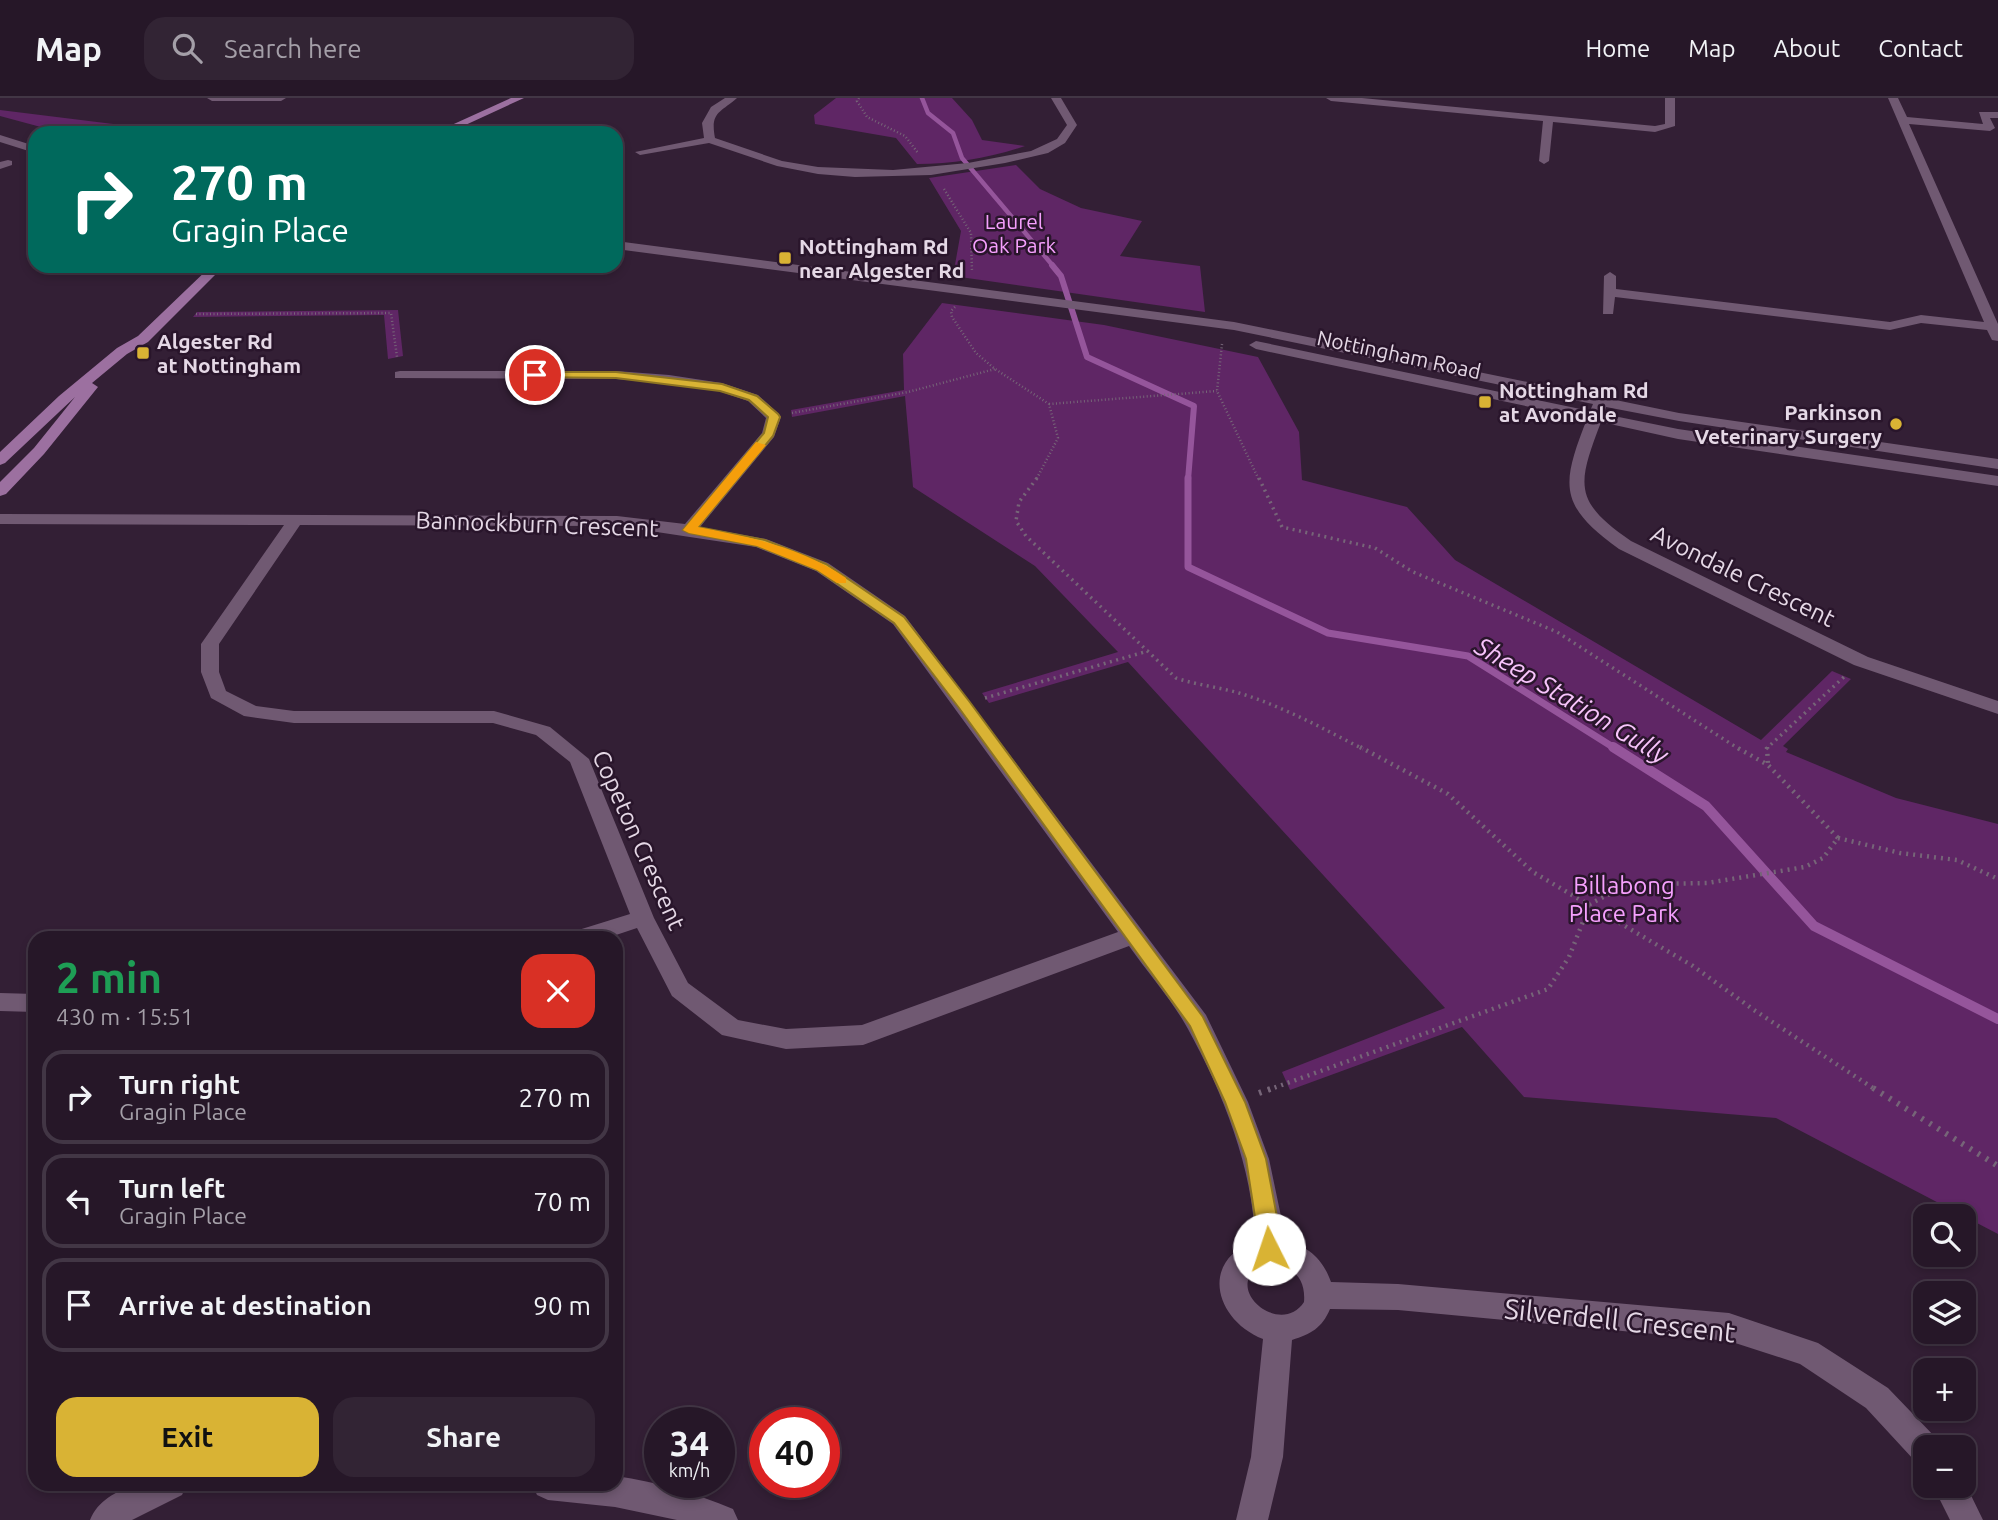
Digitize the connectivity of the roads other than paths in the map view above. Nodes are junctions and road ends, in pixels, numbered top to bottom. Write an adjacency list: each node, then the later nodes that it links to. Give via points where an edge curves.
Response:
1 (212, 98): 2 (street)
2 (281, 98)
3 (519, 98): 12 (main road)
4 (732, 98): 14 (street, via 715,109 706,123)
5 (1056, 98): 14 (street, via 1072,125 1056,146 1036,154 933,172 844,173 755,159)
6 (1331, 98): 11 (street)
7 (1670, 98): 11 (street, via 1670,126 1655,129)
8 (1893, 98): 10 (street)
9 (1998, 116): 10 (street, via 1981,110 1990,128)
10 (1901, 120): 24 (street)
11 (1548, 121): 17 (street)
12 (455, 126)
13 (0, 138): 15 (street)
14 (710, 140): 16 (street)
15 (28, 148)
16 (640, 152)
17 (1544, 161)
18 (623, 245): 28 (street, Nottingham Road, via 1125,312 1230,340)
19 (192, 273): 25 (main road, via 128,338)
20 (211, 273): 25 (main road, via 143,339)
21 (1610, 276): 22 (street)
22 (1609, 292): 23 (street); 24 (street, via 1890,326 1920,319)
23 (1608, 311)
24 (1995, 333)
25 (122, 351): 26 (main road)
26 (104, 368): 29 (main road); 32 (main road, via 84,399)
27 (400, 375): 35 (street, via 616,375 722,387 753,398 774,417 769,434)
28 (1598, 410): 30 (street, Nottingham Road, via 1679,417); 31 (street, Nottingham Road, via 1678,434); 36 (street, Avondale Crescent, via 1575,475 1577,499 1592,520 1625,545 1861,661)
29 (0, 460)
30 (1998, 464)
31 (1998, 481)
32 (0, 491)
33 (0, 519): 34 (street, Bannockburn Crescent)
34 (296, 519): 35 (street, Bannockburn Crescent, via 617,521); 37 (street, Copeton Crescent, via 210,644 218,694 262,714 494,717 543,731 579,759)
35 (689, 530): 39 (street, Bannockburn Crescent, via 760,543 822,567 899,620)
36 (1998, 708)
37 (643, 918): 38 (street); 39 (street, Copeton Crescent, via 680,989 731,1028 786,1039 863,1035)
38 (602, 931)
39 (1132, 936): 42 (street, Bannockburn Crescent, via 1197,1022 1235,1102 1256,1159)
40 (0, 1002): 41 (street)
41 (28, 1003)
42 (1269, 1249): 43 (street, via 1304,1262); 44 (street, via 1240,1261 1233,1275 1233,1291 1245,1313)
43 (1320, 1294): 44 (street, via 1305,1322); 45 (street, Silverdell Crescent, via 1729,1327 1808,1353 1877,1398)
44 (1278, 1329): 51 (street, via 1267,1457)
45 (1913, 1437)
46 (156, 1491): 49 (street)
47 (622, 1491): 50 (street)
48 (1956, 1498): 52 (street)
49 (106, 1520)
50 (722, 1520)
51 (1251, 1520)
52 (1968, 1520)

